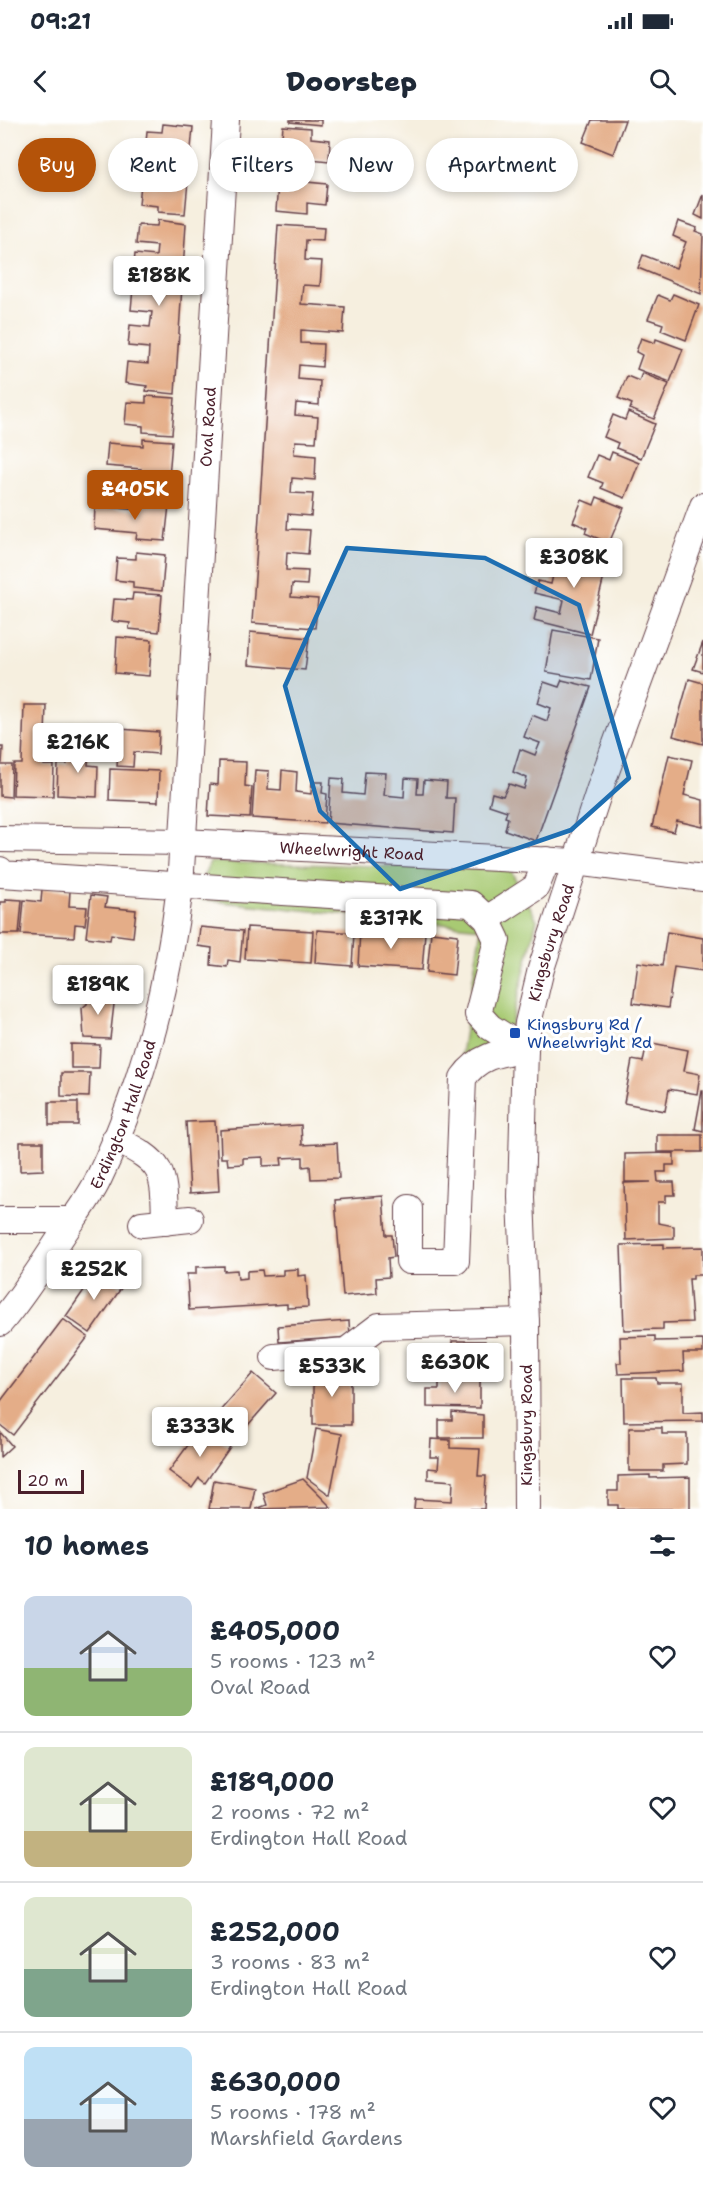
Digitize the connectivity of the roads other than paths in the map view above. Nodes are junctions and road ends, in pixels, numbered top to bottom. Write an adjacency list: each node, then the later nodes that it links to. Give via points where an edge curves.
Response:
1 (226, 120): 4 (street, Oval Road)
2 (703, 506): 6 (street, Kingsbury Road)
3 (0, 839): 4 (street, Wheelwright Road)
4 (183, 842): 5 (street, Wheelwright Road); 9 (street, Erdington Hall Road)
5 (547, 860): 6 (street, Wheelwright Road); 10 (street, via 536,887)
6 (576, 861): 8 (street, Wheelwright Road); 11 (street, Kingsbury Road, via 541,969)
7 (0, 870): 9 (street, via 1,874)
8 (703, 878)
9 (180, 886): 10 (street, via 471,904); 12 (street, Erdington Hall Road, via 174,943 161,1003)
10 (486, 919): 11 (street, via 497,940 478,1014 489,1027)
11 (525, 1049): 13 (street, via 489,1055 472,1065 464,1078 456,1261 409,1262); 17 (street, Kingsbury Road, via 521,1197)
12 (115, 1139): 15 (street, Erdington Hall Road, via 97,1182); 16 (street, via 147,1155 165,1180)
13 (409, 1208)
14 (0, 1220): 15 (street)
15 (72, 1220): 18 (street, Erdington Hall Road)
16 (166, 1222)
17 (526, 1322): 19 (street, via 379,1326 346,1351); 20 (street, Kingsbury Road)
18 (0, 1323)
19 (274, 1357)
20 (526, 1509)

